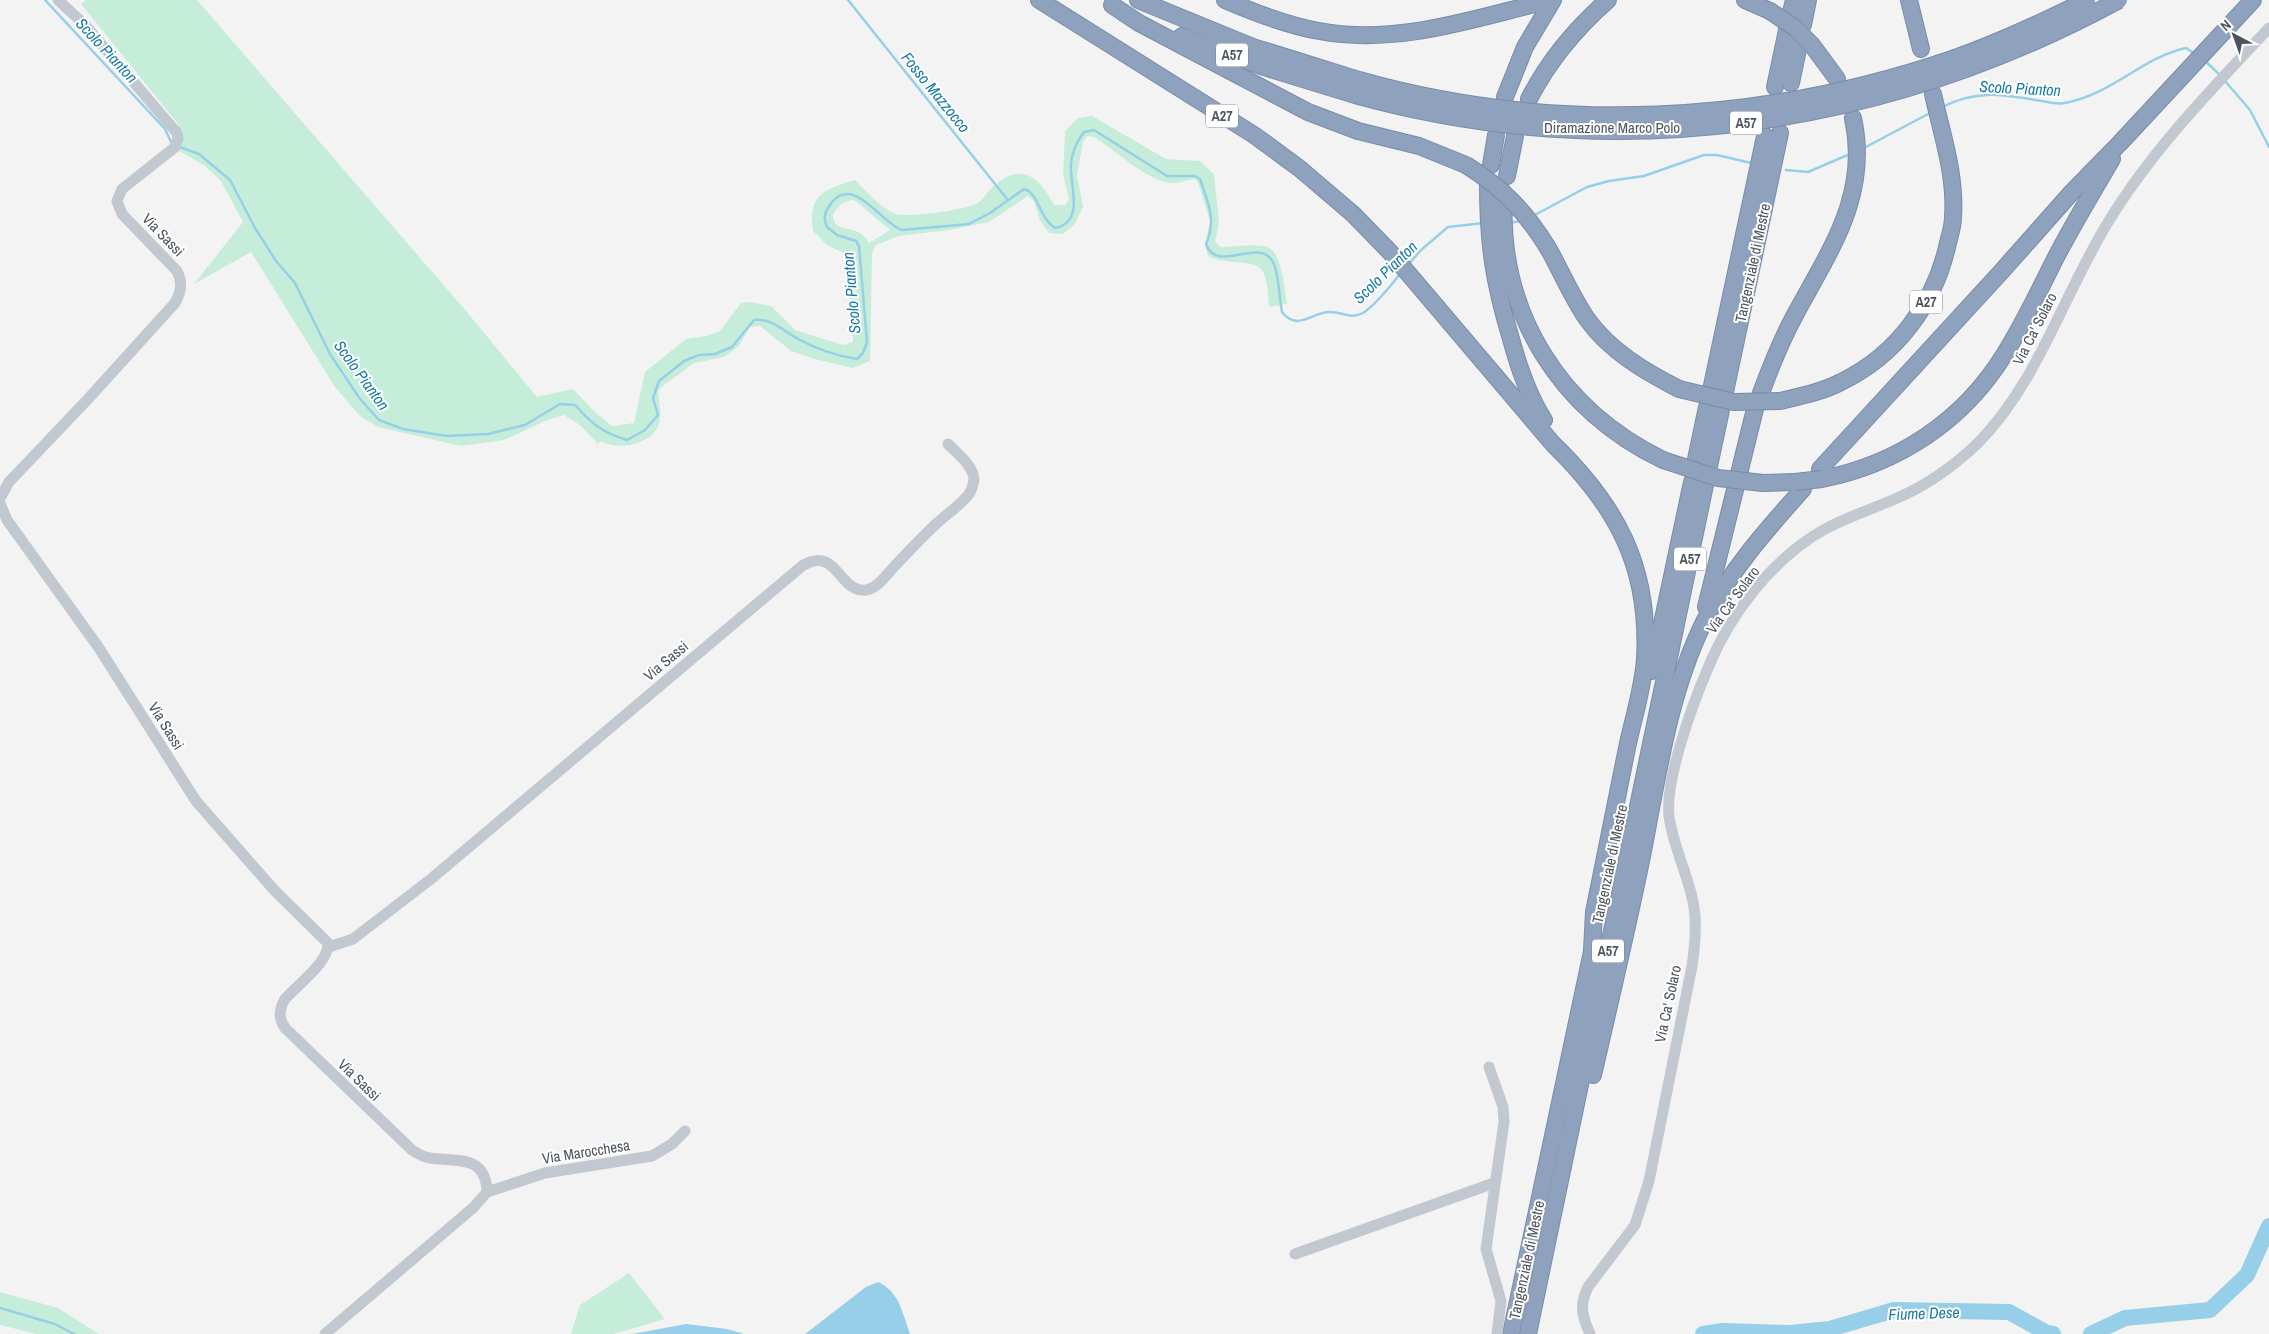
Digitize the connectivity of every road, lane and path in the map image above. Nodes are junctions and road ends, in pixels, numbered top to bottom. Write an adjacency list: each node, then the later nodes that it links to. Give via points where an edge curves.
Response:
1 (58, 0): 41 (street, Via Sassi, via 85,25 176,130 176,144 122,189 117,201 122,214 177,272 181,282 178,298 9,482)
2 (1038, 0): 37 (highway, A27, via 1254,136 1299,168 1390,252 1553,444)
3 (1138, 0): 19 (highway, Diramazione Marco Polo / A57)
4 (1225, 0): 12 (highway, via 1263,16 1319,31 1369,35 1428,30)
5 (1608, 0): 22 (highway, via 1560,48)
6 (1745, 0): 14 (highway, bridge, via 1770,11 1795,28)
7 (1808, 0): 14 (highway)
8 (1909, 0): 16 (highway)
9 (2087, 0): 19 (highway, Diramazione Marco Polo / A57, bridge, via 2008,37 1926,67 1843,90 1743,108 1632,115 1538,112)
10 (2119, 0): 19 (highway, Diramazione Marco Polo / A57, bridge, via 2031,44 1934,81 1819,111 1728,125 1611,131 1540,127 1446,116)
11 (2253, 0): 27 (highway)
12 (1546, 1): 21 (highway)
13 (1108, 2): 19 (highway, Diramazione Marco Polo / A57, via 1232,56); 20 (highway, A27, bridge, via 1139,23 1308,112 1358,131 1419,146 1466,165 1510,197 1531,221 1587,319 1613,347 1644,371 1678,389 1734,402 1780,401 1842,382 1895,344 1916,320 1932,293 1953,218 1952,182)
14 (1798, 26): 17 (highway); 18 (highway)
15 (2269, 28): 56 (street, Via Ca' Solaro, via 2161,147 2118,206 2026,379 1994,425 1963,457 1929,482 1826,528 1800,546 1758,586 1714,655 1687,723 1668,802 1670,823 1696,918 1692,966 1640,1212 1630,1233 1583,1297 1583,1320)
16 (1921, 49)
17 (1837, 79)
18 (1783, 85)
19 (1357, 87)
20 (1933, 94)
21 (1505, 97)
22 (1529, 99)
23 (1853, 118): 33 (highway, via 1856,172 1852,200 1839,235 1793,318)
24 (1496, 135): 28 (highway)
25 (1772, 135): 32 (highway, Tangenziale di Mestre / A57)
26 (1515, 136): 29 (highway)
27 (2120, 143): 39 (highway, via 2077,186); 39 (highway, via 2005,354 1976,393 1938,428 1910,447 1871,465)
28 (1491, 165)
29 (1507, 176)
30 (1488, 185): 31 (highway, A57, via 1499,207)
31 (1496, 235): 37 (highway, A57, via 1499,299 1527,389); 40 (highway, bridge, via 1522,312 1536,342 1552,369 1595,416 1630,442 1663,460 1718,478)
32 (1718, 391)
33 (1761, 393)
34 (1714, 409): 38 (highway)
35 (1755, 410): 43 (highway)
36 (948, 444): 44 (street, Via Sassi, via 973,473 970,492 880,582 870,589 860,590 852,587 824,561 802,566 431,878 353,939)
37 (1574, 464): 45 (highway, A57, via 1603,500 1628,546 1641,593 1645,638 1644,661 1594,912)
38 (1702, 465)
39 (1821, 474): 40 (highway, bridge)
40 (1799, 485): 43 (highway, via 1745,558)
41 (0, 498)
42 (0, 503): 44 (street, Via Sassi, via 7,520 100,648 196,801 275,891 322,935)
43 (1699, 633): 51 (highway, via 1682,675 1669,723 1610,1001 1550,1256)
44 (329, 947): 49 (street, Via Sassi, via 325,958 285,998 279,1012 282,1025 412,1150 426,1158 462,1160 475,1165 484,1176)
45 (1592, 951): 51 (highway, Tangenziale di Mestre / A57, via 1698,484); 54 (highway, Tangenziale di Mestre / A57)
46 (1489, 1066): 48 (street, via 1503,1107 1504,1122)
47 (684, 1131): 49 (street, Via Marocchesa, via 672,1144 652,1156 545,1173)
48 (1494, 1184): 50 (street); 53 (street, via 1486,1249 1501,1301)
49 (485, 1195): 52 (street, Via Marocchesa)
50 (1295, 1254)
51 (1540, 1269): 55 (highway, Tangenziale di Mestre / A57)
52 (325, 1334)
53 (1497, 1334)
54 (1511, 1334)
55 (1528, 1334)
56 (1590, 1334)

